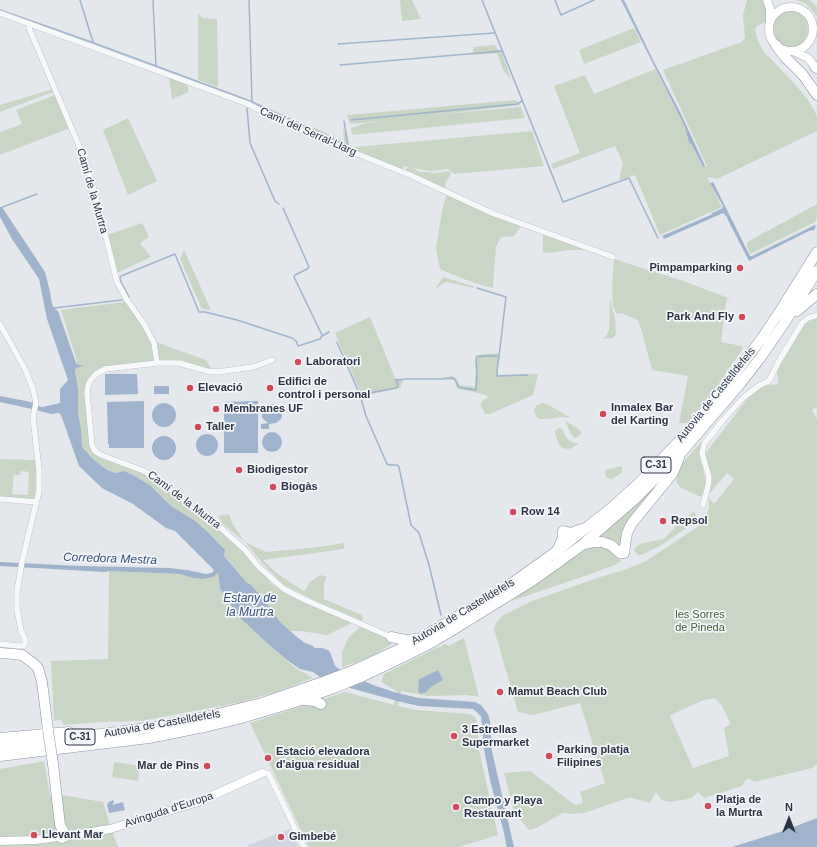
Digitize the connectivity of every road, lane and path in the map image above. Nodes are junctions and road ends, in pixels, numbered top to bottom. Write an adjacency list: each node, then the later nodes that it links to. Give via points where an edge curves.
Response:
1 (767, 0): 2 (street); 4 (street)
2 (784, 7): 4 (street, via 776,12); 6 (street, via 802,9 808,15 813,29)
3 (0, 13): 5 (street, Camí del Serral-Llarg)
4 (770, 21): 7 (street, via 768,28)
5 (30, 24): 13 (street, Camí del Serral-Llarg, via 248,104 272,118 410,175 492,213); 20 (street, Camí de la Murtra, via 29,28 88,169 117,282 154,343)
6 (809, 41): 8 (street, via 800,49); 9 (street, via 809,50)
7 (776, 45): 8 (street, via 784,50); 10 (highway)
8 (793, 51): 9 (street, via 805,56)
9 (815, 66)
10 (817, 95)
11 (817, 247): 12 (highway, Autovia de Castelldefels)
12 (815, 255): 26 (highway, Autovia de Castelldefels / C-31, via 762,338 712,403 640,482 588,527 501,592)
13 (613, 257)
14 (817, 271): 18 (highway, Autovia de Castelldefels / C-31)
15 (817, 294): 18 (highway)
16 (817, 315): 24 (street, via 802,323 769,381 760,384 743,398 704,444 702,453 709,477)
17 (0, 324): 23 (street, via 25,369 36,403 33,417 39,470)
18 (784, 324): 21 (highway, Autovia de Castelldefels / C-31, via 740,384)
19 (272, 360): 20 (street, via 253,367 218,372 179,363)
20 (158, 363): 27 (street, Camí de la Murtra, via 105,369 90,380 87,393 92,445 95,451 144,471 160,482 213,521 284,589)
21 (681, 453): 25 (highway, Autovia de Castelldefels / C-31, via 634,500); 25 (highway, via 673,473 632,523 624,553 602,542)
22 (0, 499): 23 (street)
23 (36, 502): 28 (street, via 18,591 17,609 25,644)
24 (703, 505)
25 (582, 544): 31 (highway, Autovia de Castelldefels / C-31, via 532,581 410,654 363,676)
26 (424, 636): 27 (highway, via 408,640); 30 (highway, Autovia de Castelldefels / C-31)
27 (391, 637): 30 (highway, via 393,646)
28 (0, 644)
29 (0, 653): 39 (highway, bridge, via 22,655 34,662 38,668)
30 (382, 656): 31 (highway, Autovia de Castelldefels / C-31)
31 (329, 686): 32 (highway, Autovia de Castelldefels / C-31, via 274,698 205,718); 35 (highway, Autovia de Castelldefels / C-31, via 292,703 231,721 149,738)
32 (160, 726): 33 (highway); 34 (highway, Autovia de Castelldefels / C-31)
33 (0, 738)
34 (0, 746)
35 (45, 751): 36 (highway, Autovia de Castelldefels / C-31); 37 (highway)
36 (0, 756)
37 (0, 761)
38 (262, 773): 39 (street, Avinguda d'Europa, via 191,804 110,830); 41 (street, via 268,773)
39 (62, 832): 40 (street, Avinguda d'Europa, via 47,839)
40 (0, 841)
41 (304, 847)

